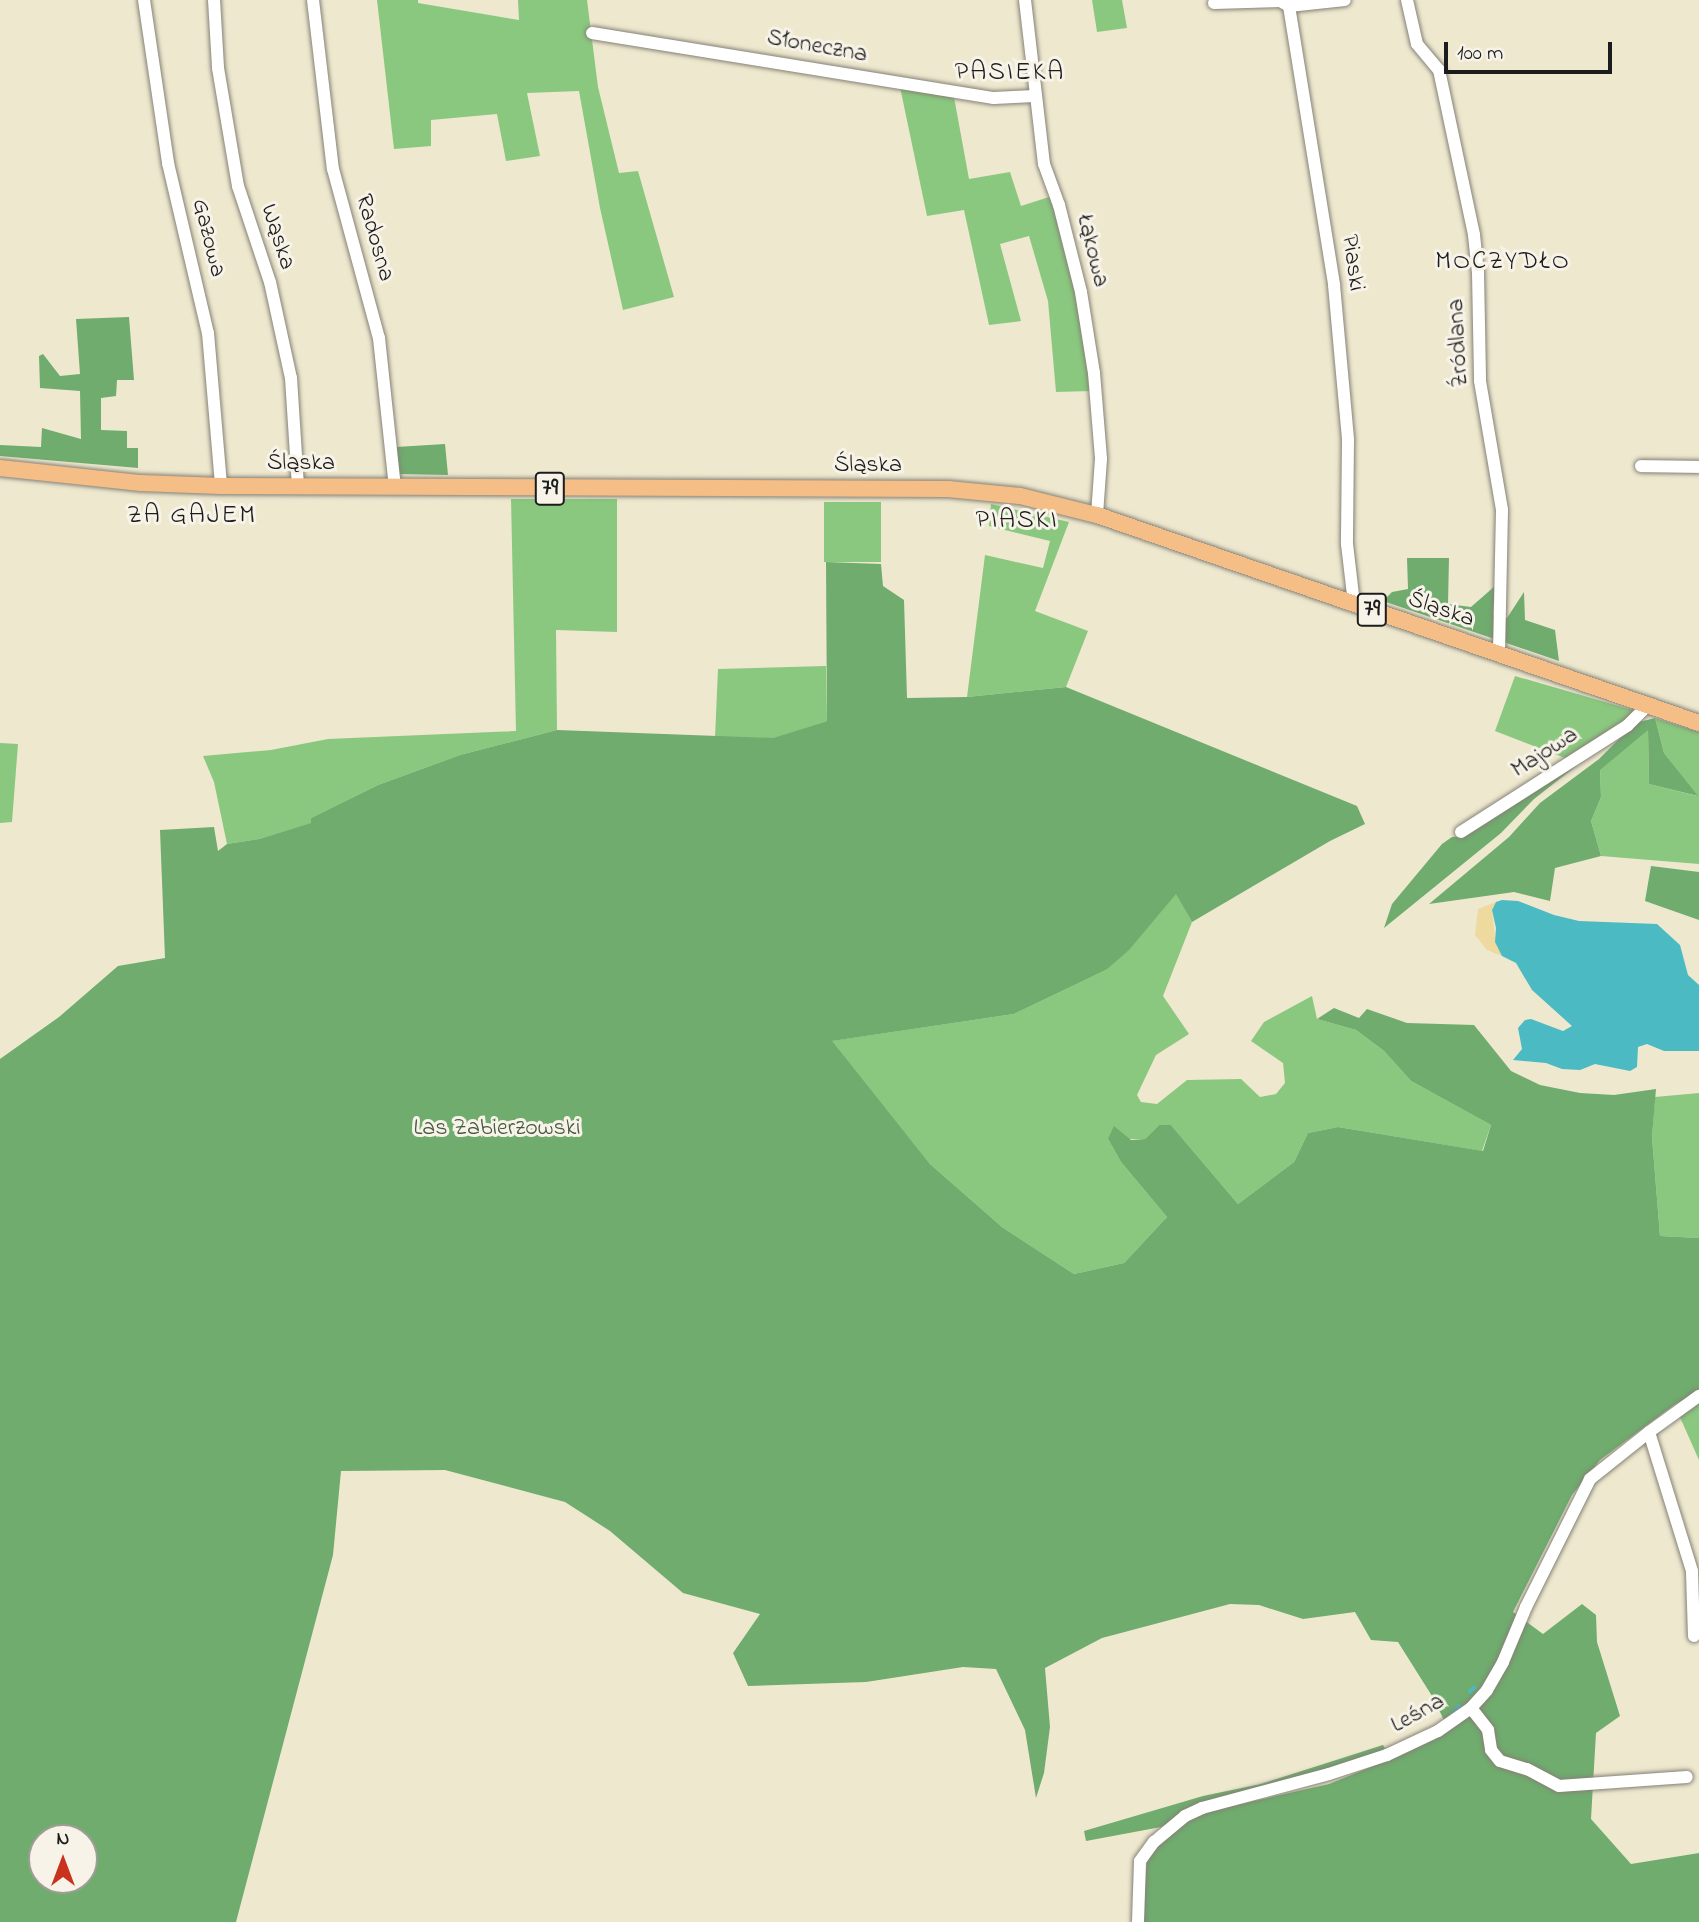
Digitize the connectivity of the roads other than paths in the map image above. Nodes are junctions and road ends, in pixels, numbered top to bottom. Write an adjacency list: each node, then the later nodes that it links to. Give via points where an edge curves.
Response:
1 (144, 0): 14 (street, Gazowa, via 168,163 208,333)
2 (214, 0): 15 (street, Wąska, via 218,68 238,186 270,282 291,378)
3 (313, 0): 16 (street, Radosna, via 333,169 379,338)
4 (1026, 0): 10 (street, Łąkowa)
5 (1345, 0): 8 (street)
6 (1407, 0): 19 (street, Źródlana, via 1417,44 1439,71 1474,235 1480,381 1502,510)
7 (1214, 3): 8 (street, via 1280,1)
8 (1289, 6): 18 (street, Piaski, via 1334,285 1348,440 1347,544)
9 (592, 33): 10 (street, Słoneczna, via 993,98)
10 (1034, 96): 17 (street, Łąkowa, via 1044,164 1081,292 1094,373 1101,460)
11 (1641, 466): 12 (street)
12 (1699, 467)
13 (0, 468): 14 (main road, Śląska / 79, via 141,483)
14 (221, 486): 15 (main road, Śląska / 79)
15 (298, 487): 16 (main road, Śląska / 79)
16 (395, 487): 17 (main road, Śląska / 79, via 948,489 1020,496)
17 (1097, 514): 18 (main road, Śląska / 79)
18 (1354, 604): 19 (main road, Śląska / 79)
19 (1499, 654): 20 (main road, Śląska / 79)
20 (1647, 705): 21 (main road, Śląska / 79); 22 (street, Majowa, via 1628,725)
21 (1699, 723)
22 (1461, 832)
23 (1699, 1396): 24 (street, Leśna)
24 (1649, 1432): 25 (street, via 1692,1571); 26 (street, Leśna, via 1590,1479 1503,1662)
25 (1694, 1636)
26 (1471, 1708): 27 (street, via 1488,1730 1491,1750 1500,1761 1528,1769 1559,1786); 28 (street, Leśna, via 1438,1731 1387,1755 1185,1816 1154,1842 1140,1861)
27 (1687, 1777)
28 (1138, 1922)

